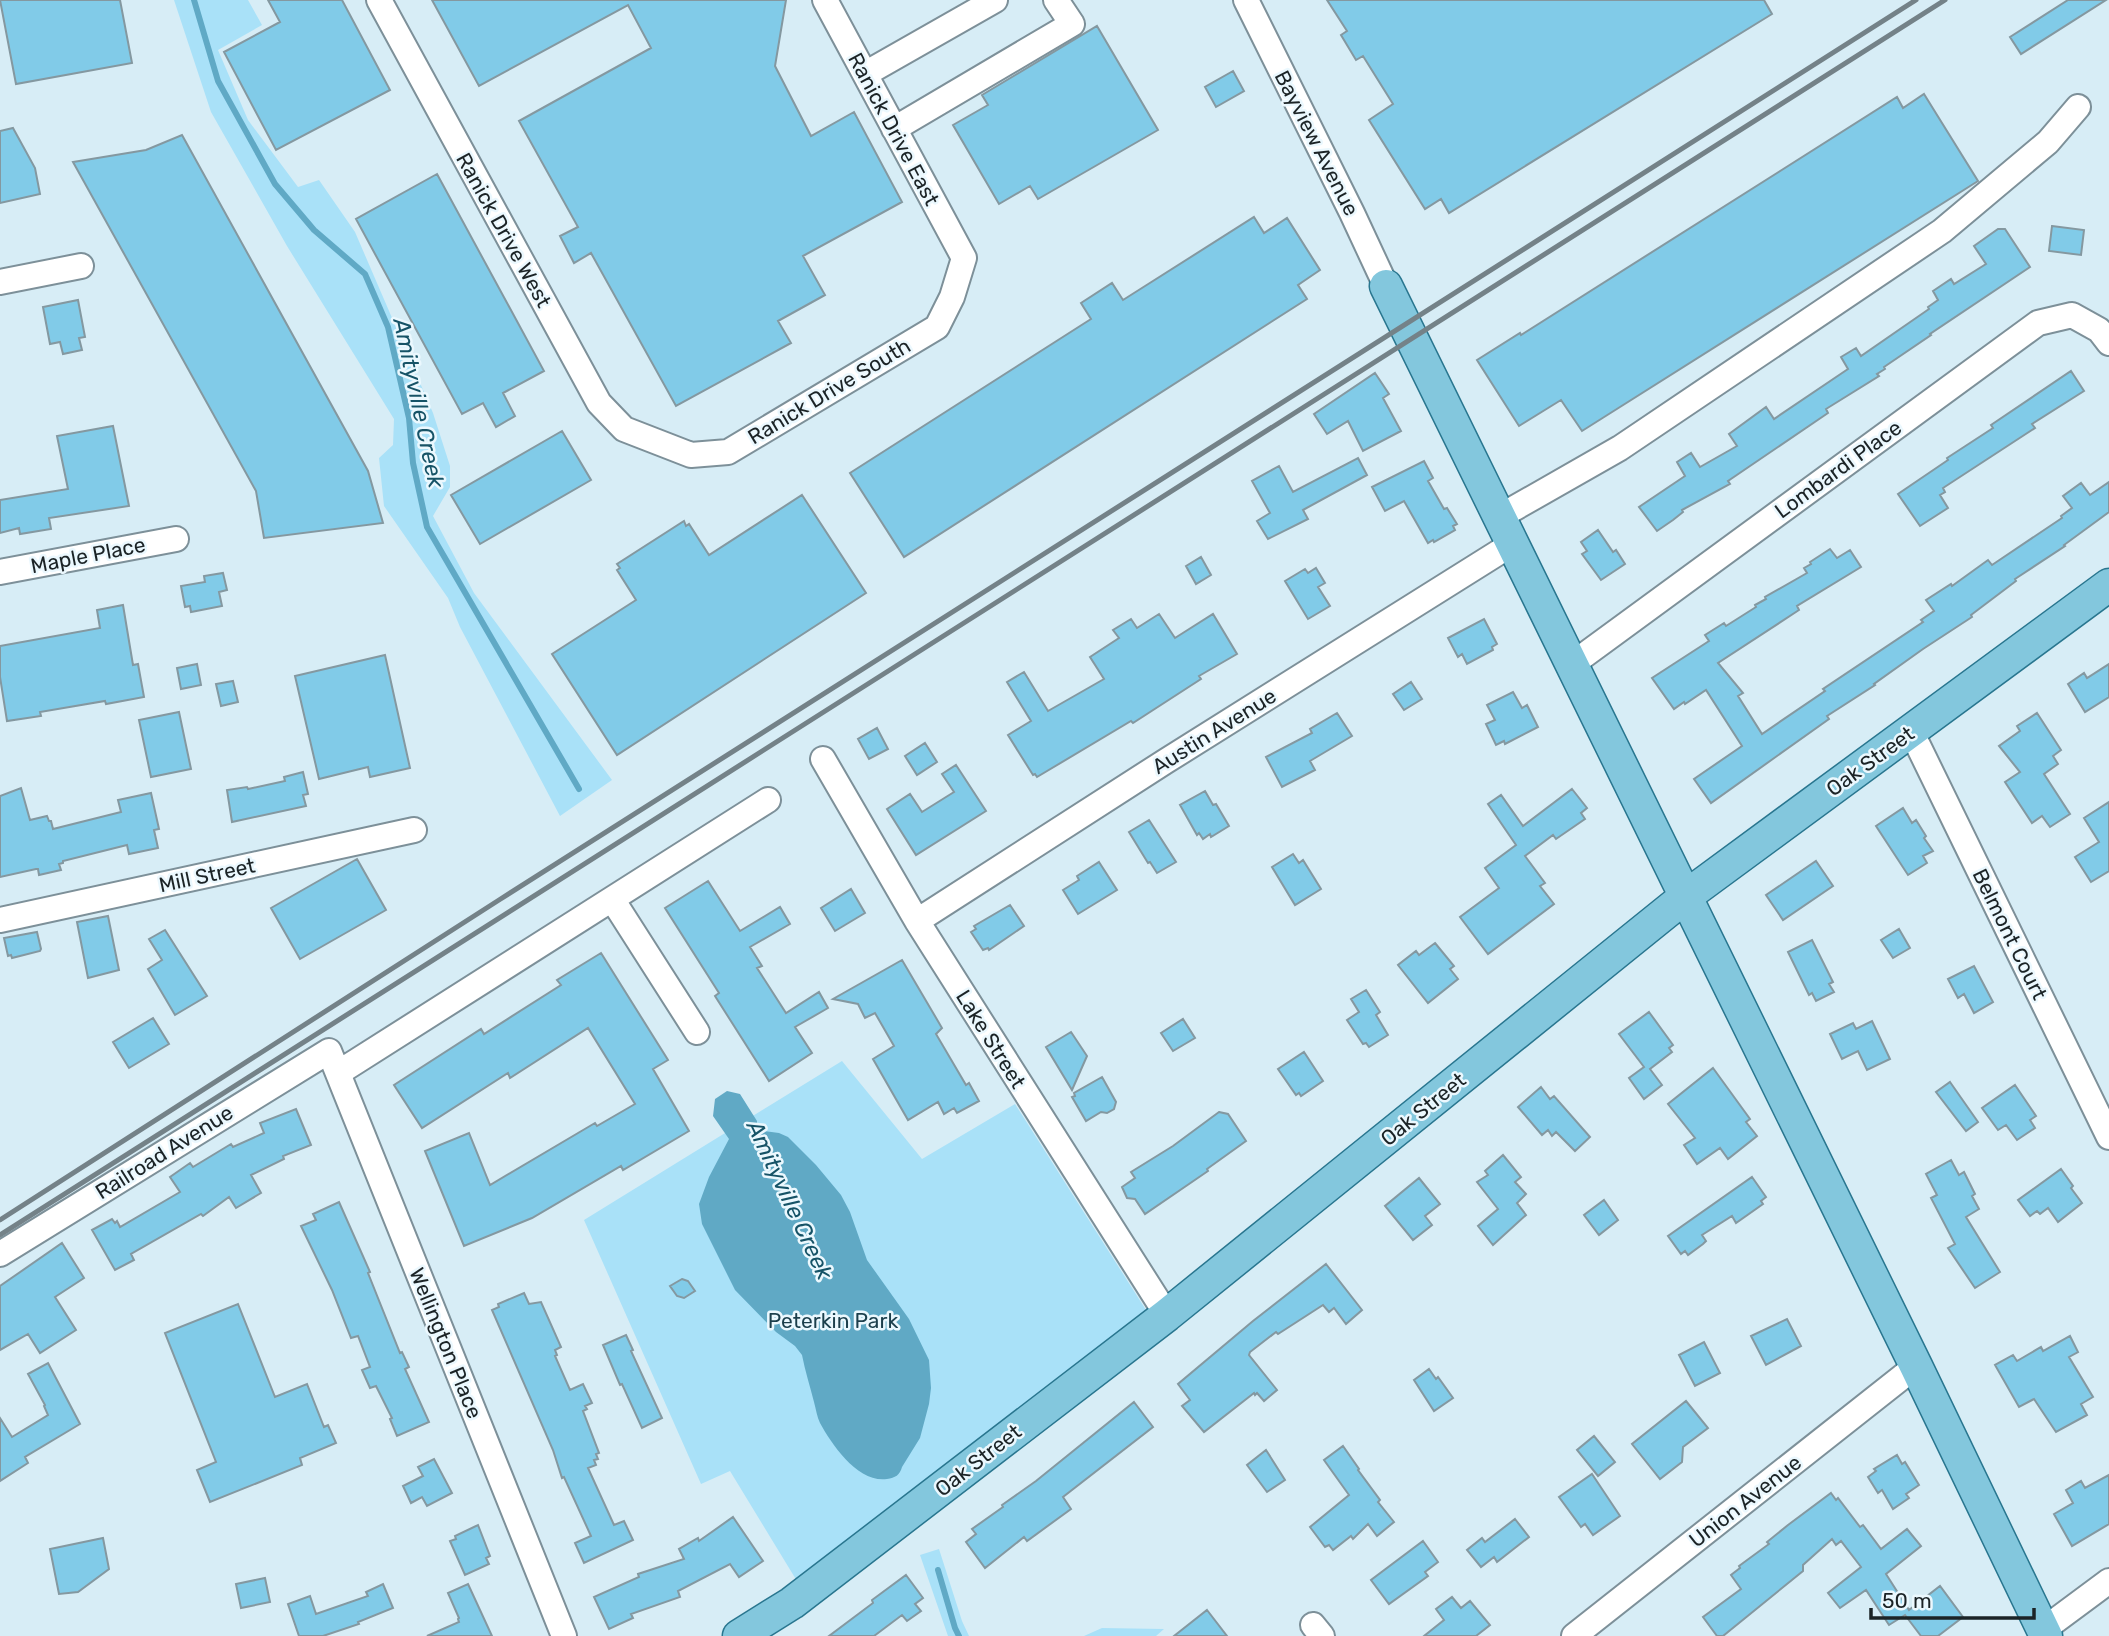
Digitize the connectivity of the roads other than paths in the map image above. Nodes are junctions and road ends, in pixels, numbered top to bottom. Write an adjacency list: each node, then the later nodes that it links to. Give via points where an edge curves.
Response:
1 (379, 0): 14 (street, Ranick Drive West, via 599,403 625,429)
2 (825, 0): 6 (street, Ranick Drive East)
3 (995, 0): 6 (street)
4 (1056, 0): 8 (street, via 1072,24)
5 (1246, 0): 12 (street, Bayview Avenue)
6 (865, 74): 8 (street, Ranick Drive East)
7 (2078, 107): 15 (street, Austin Avenue, via 2048,142 1942,231 1620,447)
8 (894, 129): 9 (street, Ranick Drive East)
9 (964, 258): 14 (street, Ranick Drive South, via 937,327 729,452 691,455)
10 (81, 266): 11 (street)
11 (0, 282)
12 (1386, 286): 15 (main road)
13 (2109, 343): 19 (street, Lombardi Place, via 2099,330 2071,315 2038,323)
14 (650, 439)
15 (1505, 530): 19 (main road); 27 (street, Austin Avenue, via 1155,768)
16 (176, 539): 17 (street, Maple Place)
17 (0, 572)
18 (2109, 584): 20 (main road, Oak Street)
19 (1571, 665): 24 (main road)
20 (1911, 731): 24 (main road, Oak Street); 30 (street, Belmont Court)
21 (823, 759): 27 (street, Lake Street)
22 (768, 800): 25 (street, Railroad Avenue)
23 (414, 830): 26 (street, Mill Street)
24 (1685, 897): 32 (main road, Oak Street); 33 (main road)
25 (612, 899): 28 (street); 29 (street, Railroad Avenue)
26 (0, 920)
27 (917, 921): 32 (street, Lake Street)
28 (696, 1032)
29 (333, 1062): 31 (street, Railroad Avenue); 36 (street, Wellington Place)
30 (2109, 1137)
31 (0, 1254)
32 (1167, 1315): 37 (main road, Oak Street, via 792,1603)
33 (1916, 1366): 35 (main road); 38 (street, Union Avenue)
34 (2109, 1581): 35 (street)
35 (2044, 1633)
36 (564, 1636)
37 (739, 1636)
38 (1574, 1636)

